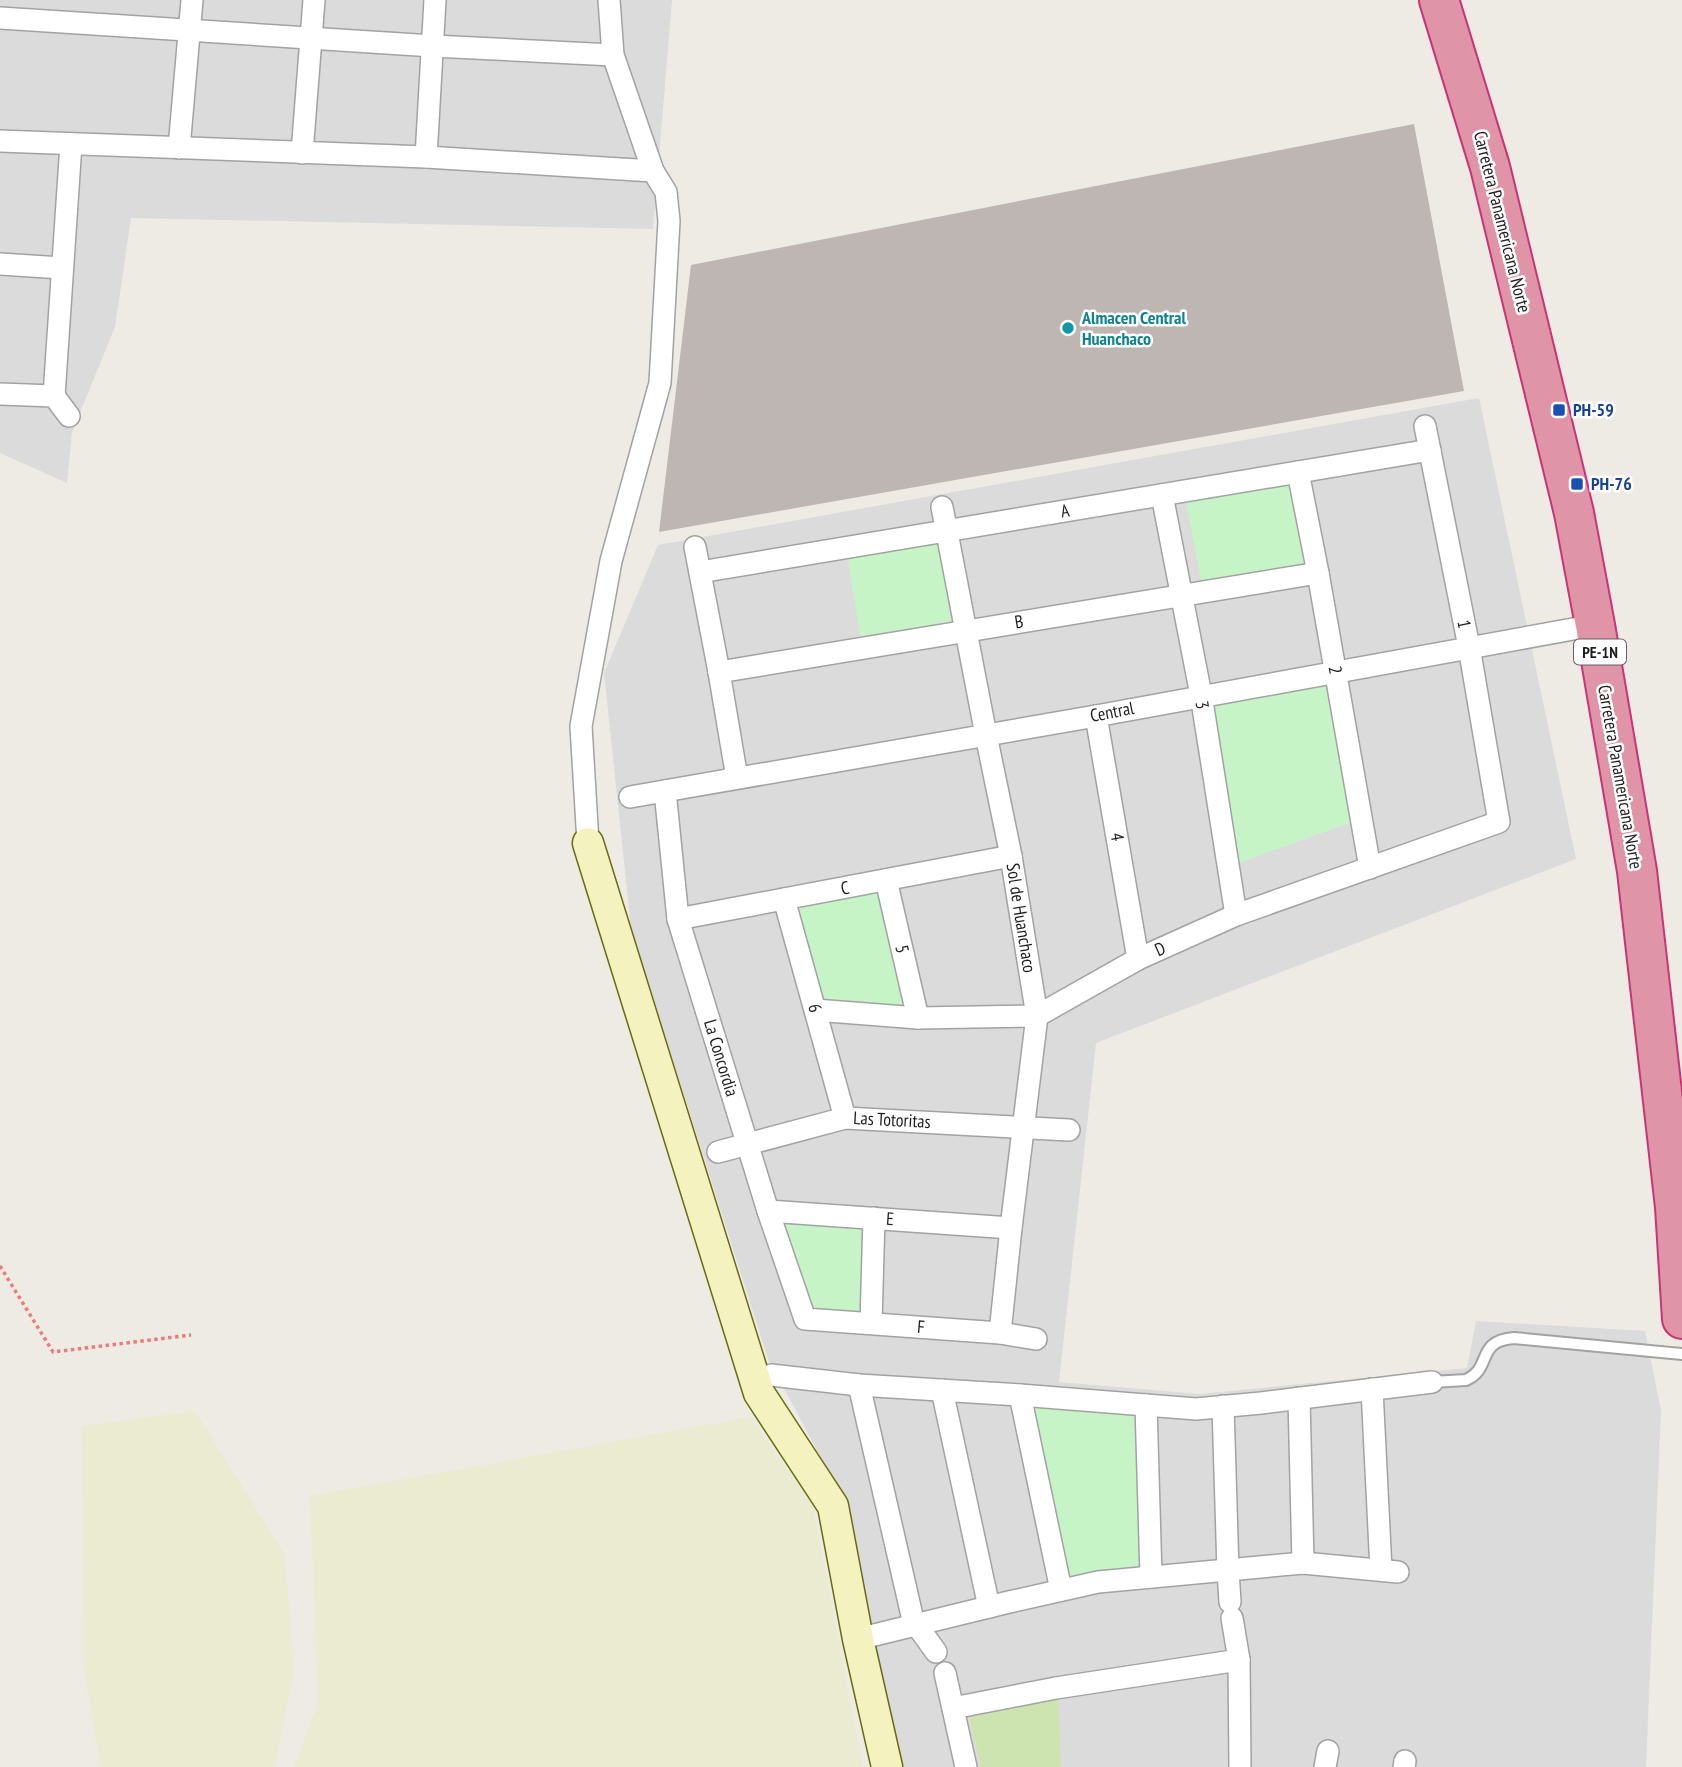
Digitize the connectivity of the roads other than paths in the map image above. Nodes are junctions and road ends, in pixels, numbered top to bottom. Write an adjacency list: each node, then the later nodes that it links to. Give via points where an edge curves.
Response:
1 (192, 0): 7 (street)
2 (314, 0): 8 (street)
3 (436, 0): 9 (street)
4 (609, 0): 10 (street)
5 (1439, 0): 32 (highway, Carretera Panamericana Norte / PE-1N, via 1490,167 1574,513)
6 (0, 18): 7 (street)
7 (189, 30): 8 (street); 13 (street)
8 (311, 38): 9 (street); 14 (street)
9 (433, 46): 10 (street); 15 (street)
10 (612, 55): 16 (street)
11 (0, 141): 12 (street)
12 (71, 144): 13 (street); 18 (street)
13 (179, 148): 14 (street)
14 (302, 153): 15 (street)
15 (426, 157): 16 (street)
16 (653, 171): 44 (street, via 666,192 669,221 660,383 611,561 581,726)
17 (0, 264): 18 (street)
18 (62, 268): 20 (street)
19 (0, 394): 20 (street)
20 (54, 396): 21 (street)
21 (69, 416)
22 (1425, 426): 23 (street, 1)
23 (1430, 450): 24 (street, A); 34 (street, 1)
24 (1298, 472): 25 (street, A); 30 (street, 2)
25 (1162, 495): 27 (street, A); 31 (street, 3)
26 (942, 507): 27 (street, Sol de Huanchaco)
27 (946, 531): 29 (street, A); 33 (street, Sol de Huanchaco)
28 (695, 547): 29 (street)
29 (700, 572): 36 (street)
30 (1318, 573): 31 (street, B); 35 (street, 2)
31 (1181, 595): 33 (street, B); 37 (street, 3)
32 (1595, 625): 34 (street, Central); 60 (highway, Carretera Panamericana Norte / PE-1N, via 1637,871)
33 (966, 631): 36 (street, B); 39 (street, Sol de Huanchaco)
34 (1469, 647): 35 (street, Central); 43 (street, 1)
35 (1336, 671): 37 (street, Central); 46 (street, 2)
36 (719, 672): 40 (street)
37 (1201, 695): 38 (street, Central); 49 (street, 3)
38 (1096, 716): 39 (street, Central); 51 (street, 4)
39 (986, 735): 40 (street, Central); 45 (street, Sol de Huanchaco)
40 (737, 778): 41 (street, Central)
41 (665, 791): 42 (street, Central); 50 (street, La Concordia)
42 (630, 797)
43 (1499, 822): 46 (street, D)
44 (588, 843): 85 (street, via 759,1393 832,1506)
45 (1011, 856): 47 (street, C); 53 (street, Sol de Huanchaco)
46 (1370, 868): 49 (street, D)
47 (886, 880): 48 (street, C); 54 (street, 5)
48 (784, 899): 50 (street, C); 52 (street, 6)
49 (1236, 915): 51 (street, D)
50 (678, 919): 58 (street, La Concordia)
51 (1138, 959): 53 (street, D)
52 (815, 1010): 54 (street, D); 55 (street, 6)
53 (1037, 1016): 54 (street, D); 56 (street, Sol de Huanchaco)
54 (918, 1018)
55 (845, 1118): 56 (street, Las Totoritas); 58 (street, Las Totoritas)
56 (1023, 1127): 57 (street, Las Totoritas); 63 (street, Sol de Huanchaco)
57 (1069, 1130)
58 (747, 1144): 59 (street, Las Totoritas); 61 (street, La Concordia)
59 (718, 1152)
60 (1678, 1206): 65 (highway, Carretera Panamericana Norte / PE-1N)
61 (768, 1211): 62 (street, E); 64 (street, La Concordia)
62 (874, 1218): 63 (street, E); 66 (street)
63 (1011, 1228): 67 (street, Sol de Huanchaco)
64 (805, 1319): 66 (street, F)
65 (1682, 1319)
66 (871, 1323): 67 (street, F)
67 (1000, 1333): 68 (street, F)
68 (1036, 1339)
69 (1682, 1354): 71 (lane, via 1505,1338 1488,1349 1471,1378)
70 (771, 1375): 72 (street)
71 (1432, 1382): 73 (street)
72 (859, 1385): 74 (street); 84 (street)
73 (1372, 1389): 76 (street); 79 (street, via 1390,1571)
74 (942, 1390): 75 (street); 83 (street)
75 (1020, 1395): 77 (street); 82 (street)
76 (1299, 1398): 78 (street); 79 (street)
77 (1146, 1405): 78 (street); 81 (street)
78 (1223, 1406): 80 (street)
79 (1303, 1563): 80 (street)
80 (1228, 1570): 81 (street); 87 (street)
81 (1151, 1577): 82 (street)
82 (1062, 1590): 83 (street)
83 (989, 1607): 84 (street)
84 (917, 1626): 85 (street); 86 (street)
85 (858, 1639): 90 (street)
86 (936, 1652)
87 (1238, 1660): 89 (street); 92 (street)
88 (945, 1673): 89 (street)
89 (953, 1708): 91 (street)
90 (887, 1767)
91 (967, 1767)
92 (1240, 1767)

